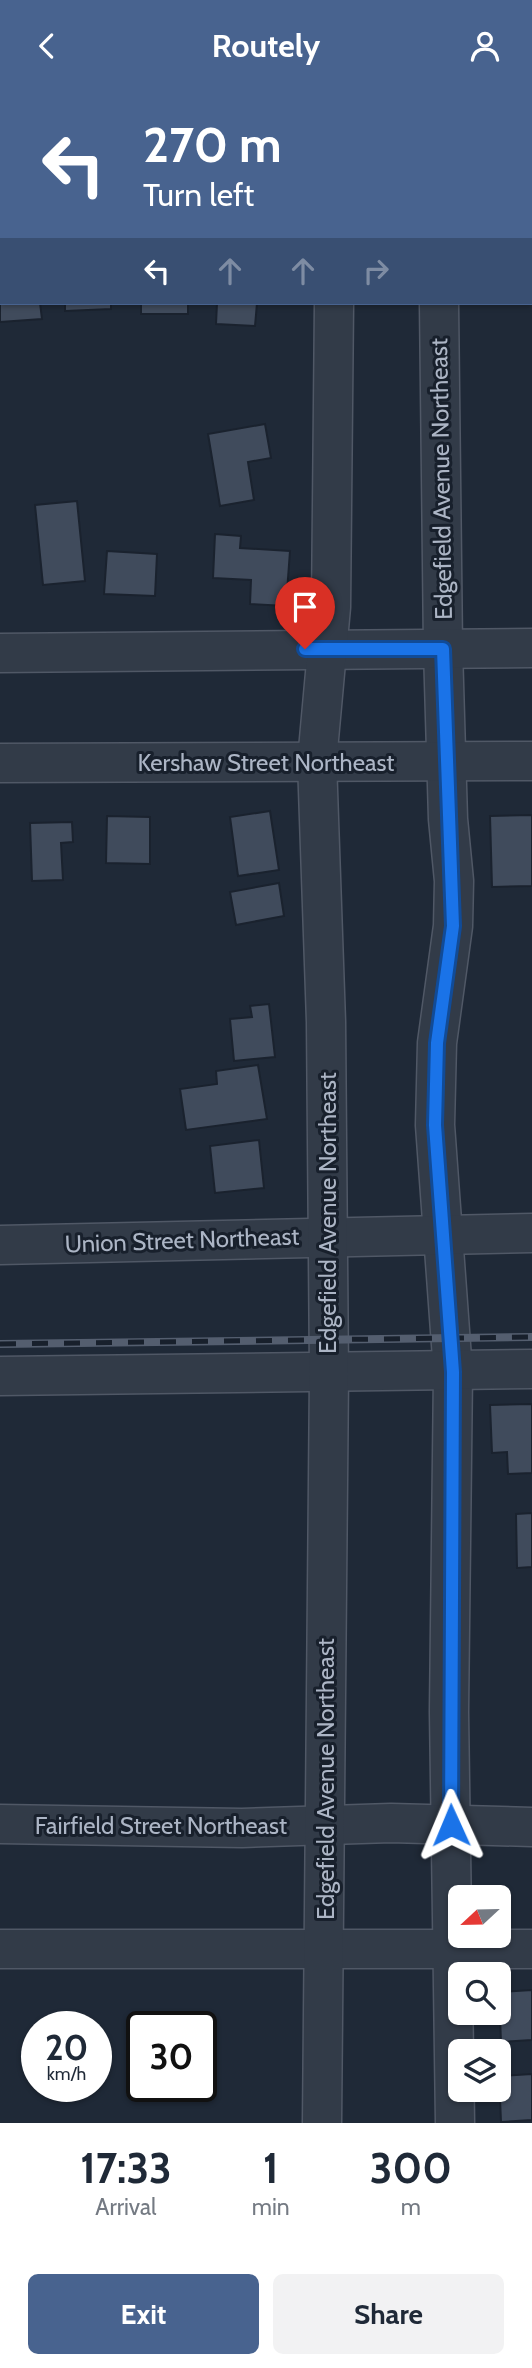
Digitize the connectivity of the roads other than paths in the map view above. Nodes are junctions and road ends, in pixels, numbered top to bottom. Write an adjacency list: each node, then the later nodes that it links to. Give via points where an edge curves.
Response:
1 (334, 305): 4 (street, Edgefield Avenue Northeast)
2 (439, 305): 5 (street, Edgefield Avenue Northeast)
3 (532, 648): 5 (street)
4 (328, 649): 5 (street); 6 (street); 7 (street, Edgefield Avenue Northeast)
5 (443, 649): 8 (street, Edgefield Avenue Northeast)
6 (0, 653)
7 (317, 761): 8 (street, Kershaw Street Northeast); 10 (street, Kershaw Street Northeast); 13 (street, Edgefield Avenue Northeast, via 326,1021)
8 (446, 761): 9 (street, Kershaw Street Northeast); 12 (street, Edgefield Avenue Northeast, via 453,926 437,1043 435,1125)
9 (532, 761)
10 (0, 763)
11 (532, 1233): 12 (street, Union Street Northeast)
12 (443, 1235): 13 (street, Union Street Northeast); 16 (street, Edgefield Avenue Northeast)
13 (326, 1236): 14 (street, Union Street Northeast); 17 (street, Edgefield Avenue Northeast)
14 (0, 1245)
15 (532, 1369): 16 (street)
16 (453, 1372): 17 (street); 20 (street, Edgefield Avenue Northeast)
17 (329, 1374): 18 (street); 21 (street, Edgefield Avenue Northeast)
18 (0, 1376)
19 (0, 1824): 21 (street, Fairfield Street Northeast)
20 (451, 1825): 21 (street, Fairfield Street Northeast); 22 (street, Fairfield Street Northeast); 25 (street, Edgefield Avenue Northeast)
21 (323, 1826): 23 (street, Edgefield Avenue Northeast)
22 (532, 1826)
23 (324, 1948): 24 (street); 25 (street); 27 (street, Edgefield Avenue Northeast)
24 (0, 1949)
25 (453, 1949): 26 (street); 28 (street, Edgefield Avenue Northeast)
26 (532, 1949)
27 (322, 2123)
28 (455, 2123)

